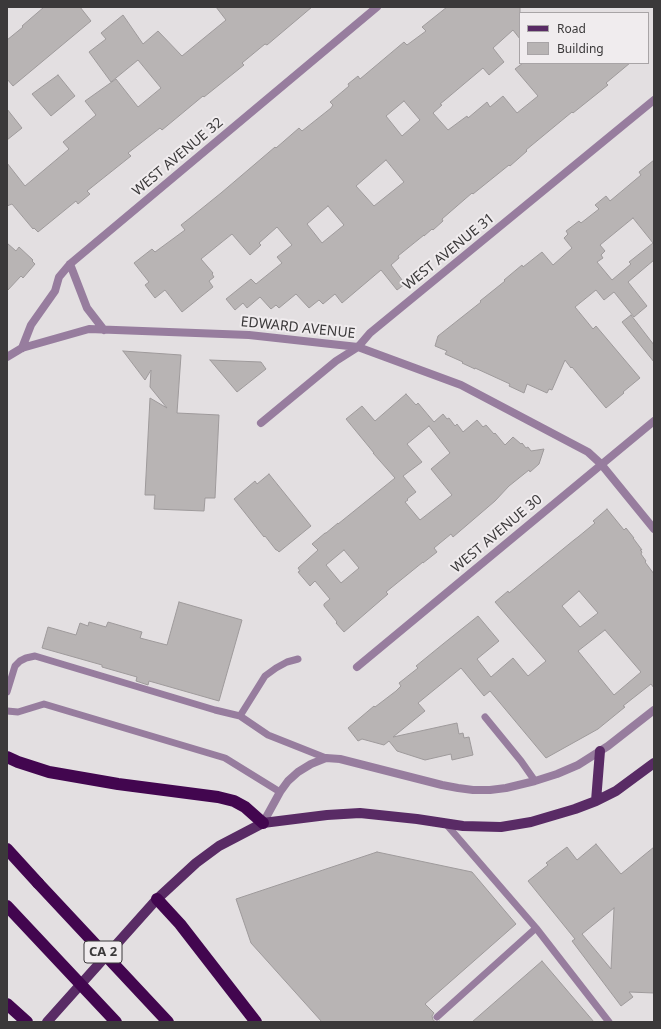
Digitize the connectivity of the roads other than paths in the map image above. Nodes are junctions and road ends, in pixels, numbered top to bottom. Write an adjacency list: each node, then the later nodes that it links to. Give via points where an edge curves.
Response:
1 (377, 7): 3 (street, WEST AVENUE 32)
2 (654, 100): 5 (street, WEST AVENUE 31, via 370,333)
3 (70, 264): 4 (street, via 88,308); 6 (street, WEST AVENUE 32, via 59,277 55,291 31,325)
4 (104, 330): 5 (street, EDWARD AVENUE, via 249,335); 6 (street, EDWARD AVENUE, via 89,329)
5 (358, 347): 9 (street, WEST AVENUE 31, via 336,361); 10 (street, EDWARD AVENUE, via 461,385 588,452)
6 (22, 348): 7 (street, EDWARD AVENUE)
7 (7, 357)
8 (654, 421): 10 (street, WEST AVENUE 30)
9 (261, 423)
10 (601, 464): 11 (street, EDWARD AVENUE); 13 (street, WEST AVENUE 30)
11 (654, 529)
12 (298, 659): 17 (lane, via 287,662 265,676)
13 (357, 667)
14 (7, 692): 17 (lane, via 15,666 26,658 35,656)
15 (7, 710): 24 (lane, via 18,712 44,704 225,758)
16 (654, 710): 19 (street)
17 (240, 716): 21 (lane, via 268,735)
18 (485, 717): 23 (lane)
19 (600, 751): 23 (street, via 578,765); 25 (main road)
20 (7, 757): 26 (highway, via 49,772 234,801)
21 (326, 758): 23 (street, via 340,759 442,785 473,790 506,788); 24 (street, via 298,772)
22 (654, 763): 25 (main road, via 616,791)
23 (535, 782)
24 (280, 792): 26 (street)
25 (596, 801): 27 (main road, via 532,822 501,827)
26 (263, 823): 27 (main road, via 360,813); 29 (main road, via 219,846 196,863)
27 (446, 824): 31 (lane)
28 (7, 849): 37 (highway, CA 2, bridge)
29 (157, 899): 35 (main road); 38 (highway)
30 (7, 906): 36 (highway, CA 2, bridge)
31 (536, 928): 33 (lane); 39 (lane)
32 (7, 1004): 34 (highway)
33 (437, 1017)
34 (26, 1022)
35 (47, 1022)
36 (116, 1022)
37 (168, 1022)
38 (256, 1022)
39 (609, 1022)

